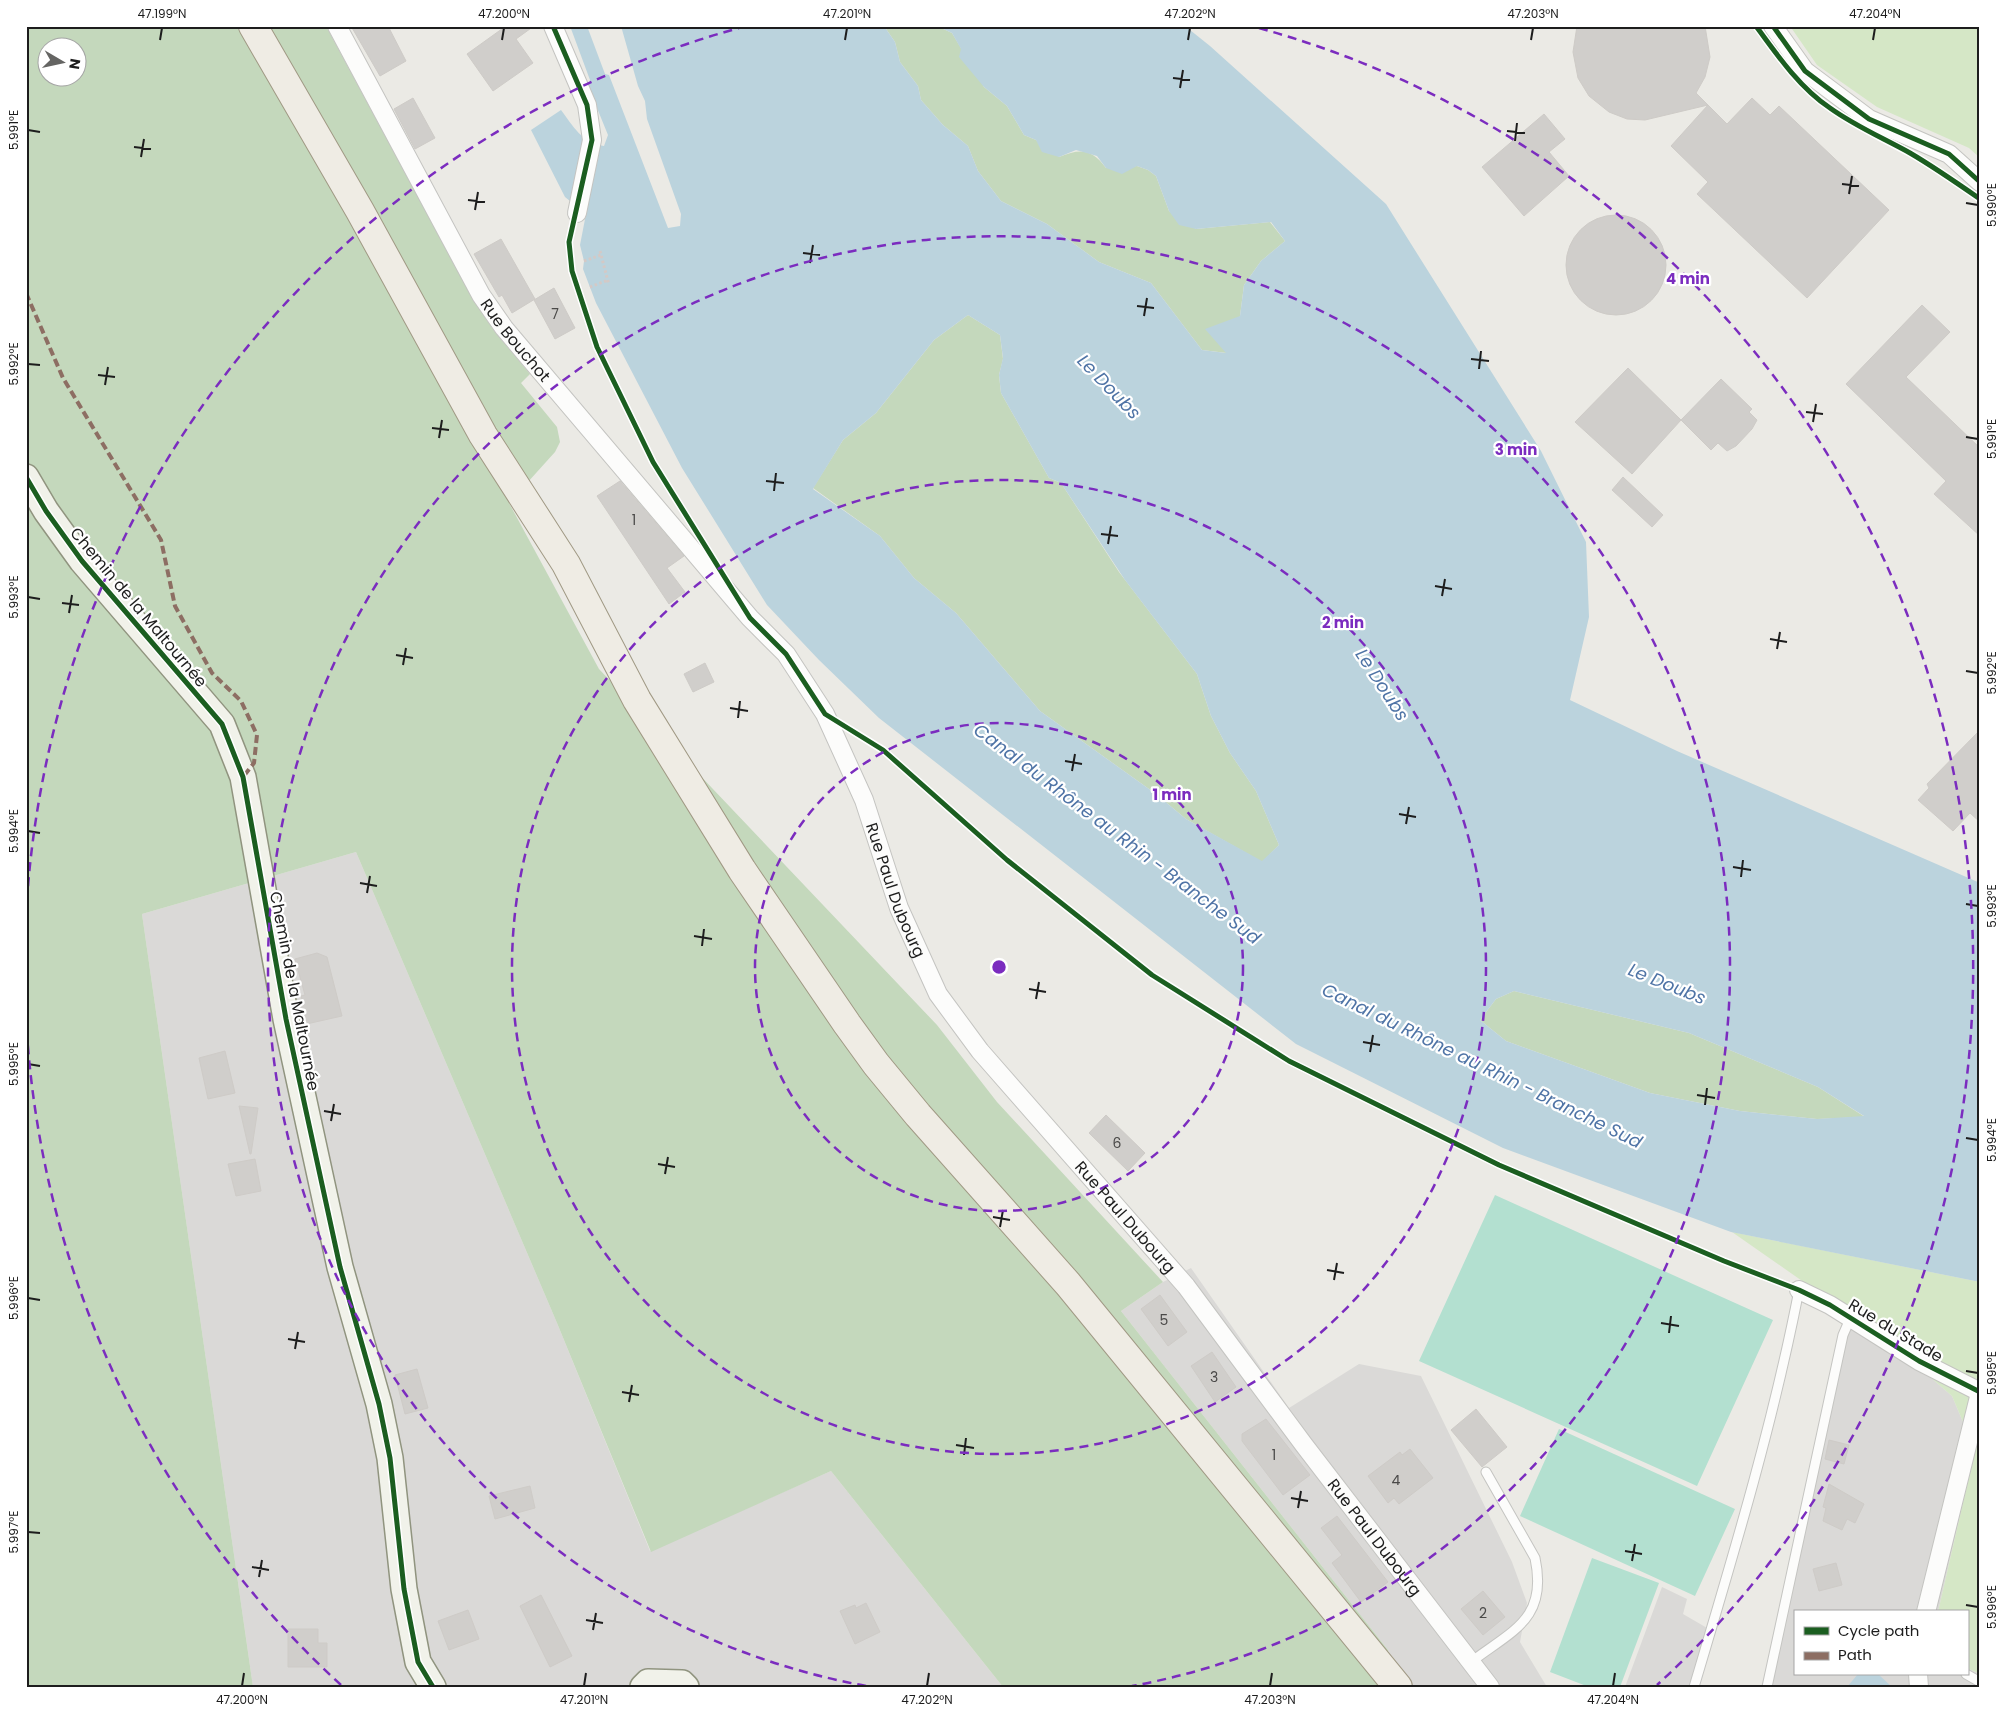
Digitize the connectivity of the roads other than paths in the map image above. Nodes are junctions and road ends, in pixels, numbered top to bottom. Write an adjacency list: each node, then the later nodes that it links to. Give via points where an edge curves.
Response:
1 (253, 26): 20 (main road, via 360,211 483,435 566,564 637,700 742,870 842,1016 906,1101 1068,1284)
2 (337, 26): 8 (street, Rue Bouchot, via 481,295 504,328 750,618 786,654)
3 (553, 26): 6 (street, via 587,105 592,140)
4 (1773, 26): 5 (street, via 1805,71 1869,119 1949,154)
5 (1980, 182)
6 (577, 213)
7 (26, 477): 17 (street, Chemin de la Maltournée, via 82,561 222,724 243,777 288,1028 340,1267 379,1404 390,1458 404,1589 418,1662)
8 (825, 714): 14 (street, Rue Paul Dubourg, via 864,800 899,908 938,994 980,1052 1186,1286)
9 (1799, 1290): 10 (street, Rue du Stade); 22 (lane, via 1741,1530)
10 (1850, 1319): 11 (street, Rue du Stade, via 1919,1361); 23 (lane)
11 (1980, 1392): 13 (street, Rue du Stade)
12 (1486, 1472): 14 (lane, via 1535,1558 1538,1589 1527,1620)
13 (1926, 1610)
14 (1471, 1662): 21 (street, Rue Paul Dubourg)
15 (1968, 1675): 16 (lane)
16 (1980, 1682)
17 (433, 1687)
18 (643, 1687): 19 (street, via 648,1682 682,1683)
19 (686, 1687)
20 (1398, 1687)
21 (1490, 1687)
22 (1694, 1687)
23 (1767, 1687)

